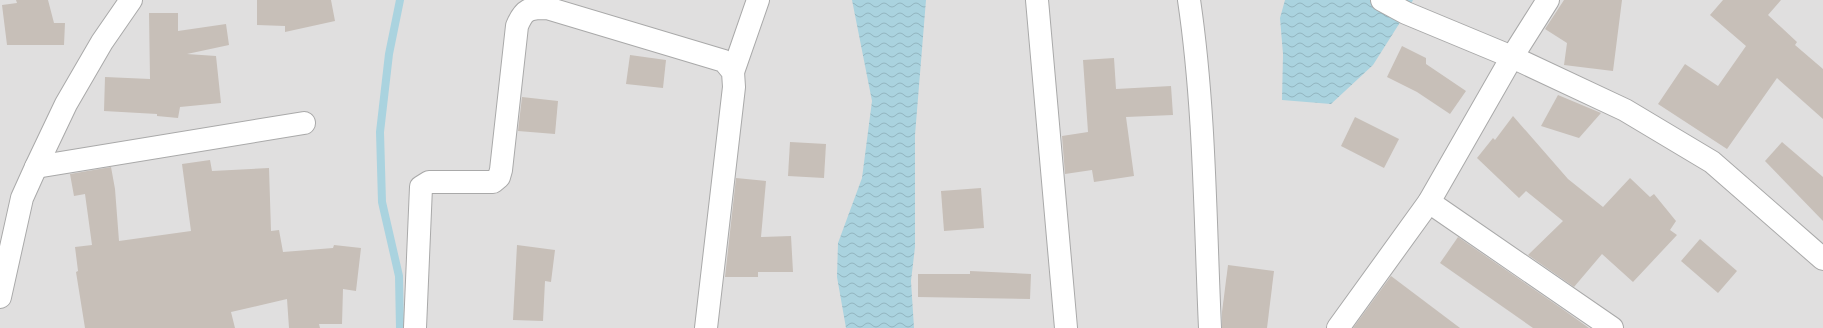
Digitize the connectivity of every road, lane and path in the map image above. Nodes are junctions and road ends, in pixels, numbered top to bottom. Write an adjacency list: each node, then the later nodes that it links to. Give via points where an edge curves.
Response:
1 (131, 0): 10 (street, via 102,42 66,104)
2 (758, 0): 8 (street)
3 (1037, 0): 16 (street)
4 (1189, 0): 17 (street, via 1195,36)
5 (1382, 0): 7 (street, via 1406,13)
6 (1548, 0): 7 (street)
7 (1512, 57): 11 (street); 12 (street, via 1625,110 1712,162)
8 (734, 72): 14 (street, via 724,61 547,8 532,8 522,14 517,26 499,177 493,182 429,182 421,187); 15 (street)
9 (304, 123): 10 (street)
10 (36, 167): 13 (street, via 22,198)
11 (1429, 202): 18 (street); 19 (street)
12 (1823, 259)
13 (0, 297)
14 (416, 328)
15 (706, 328)
16 (1066, 328)
17 (1210, 328)
18 (1338, 328)
19 (1612, 328)

